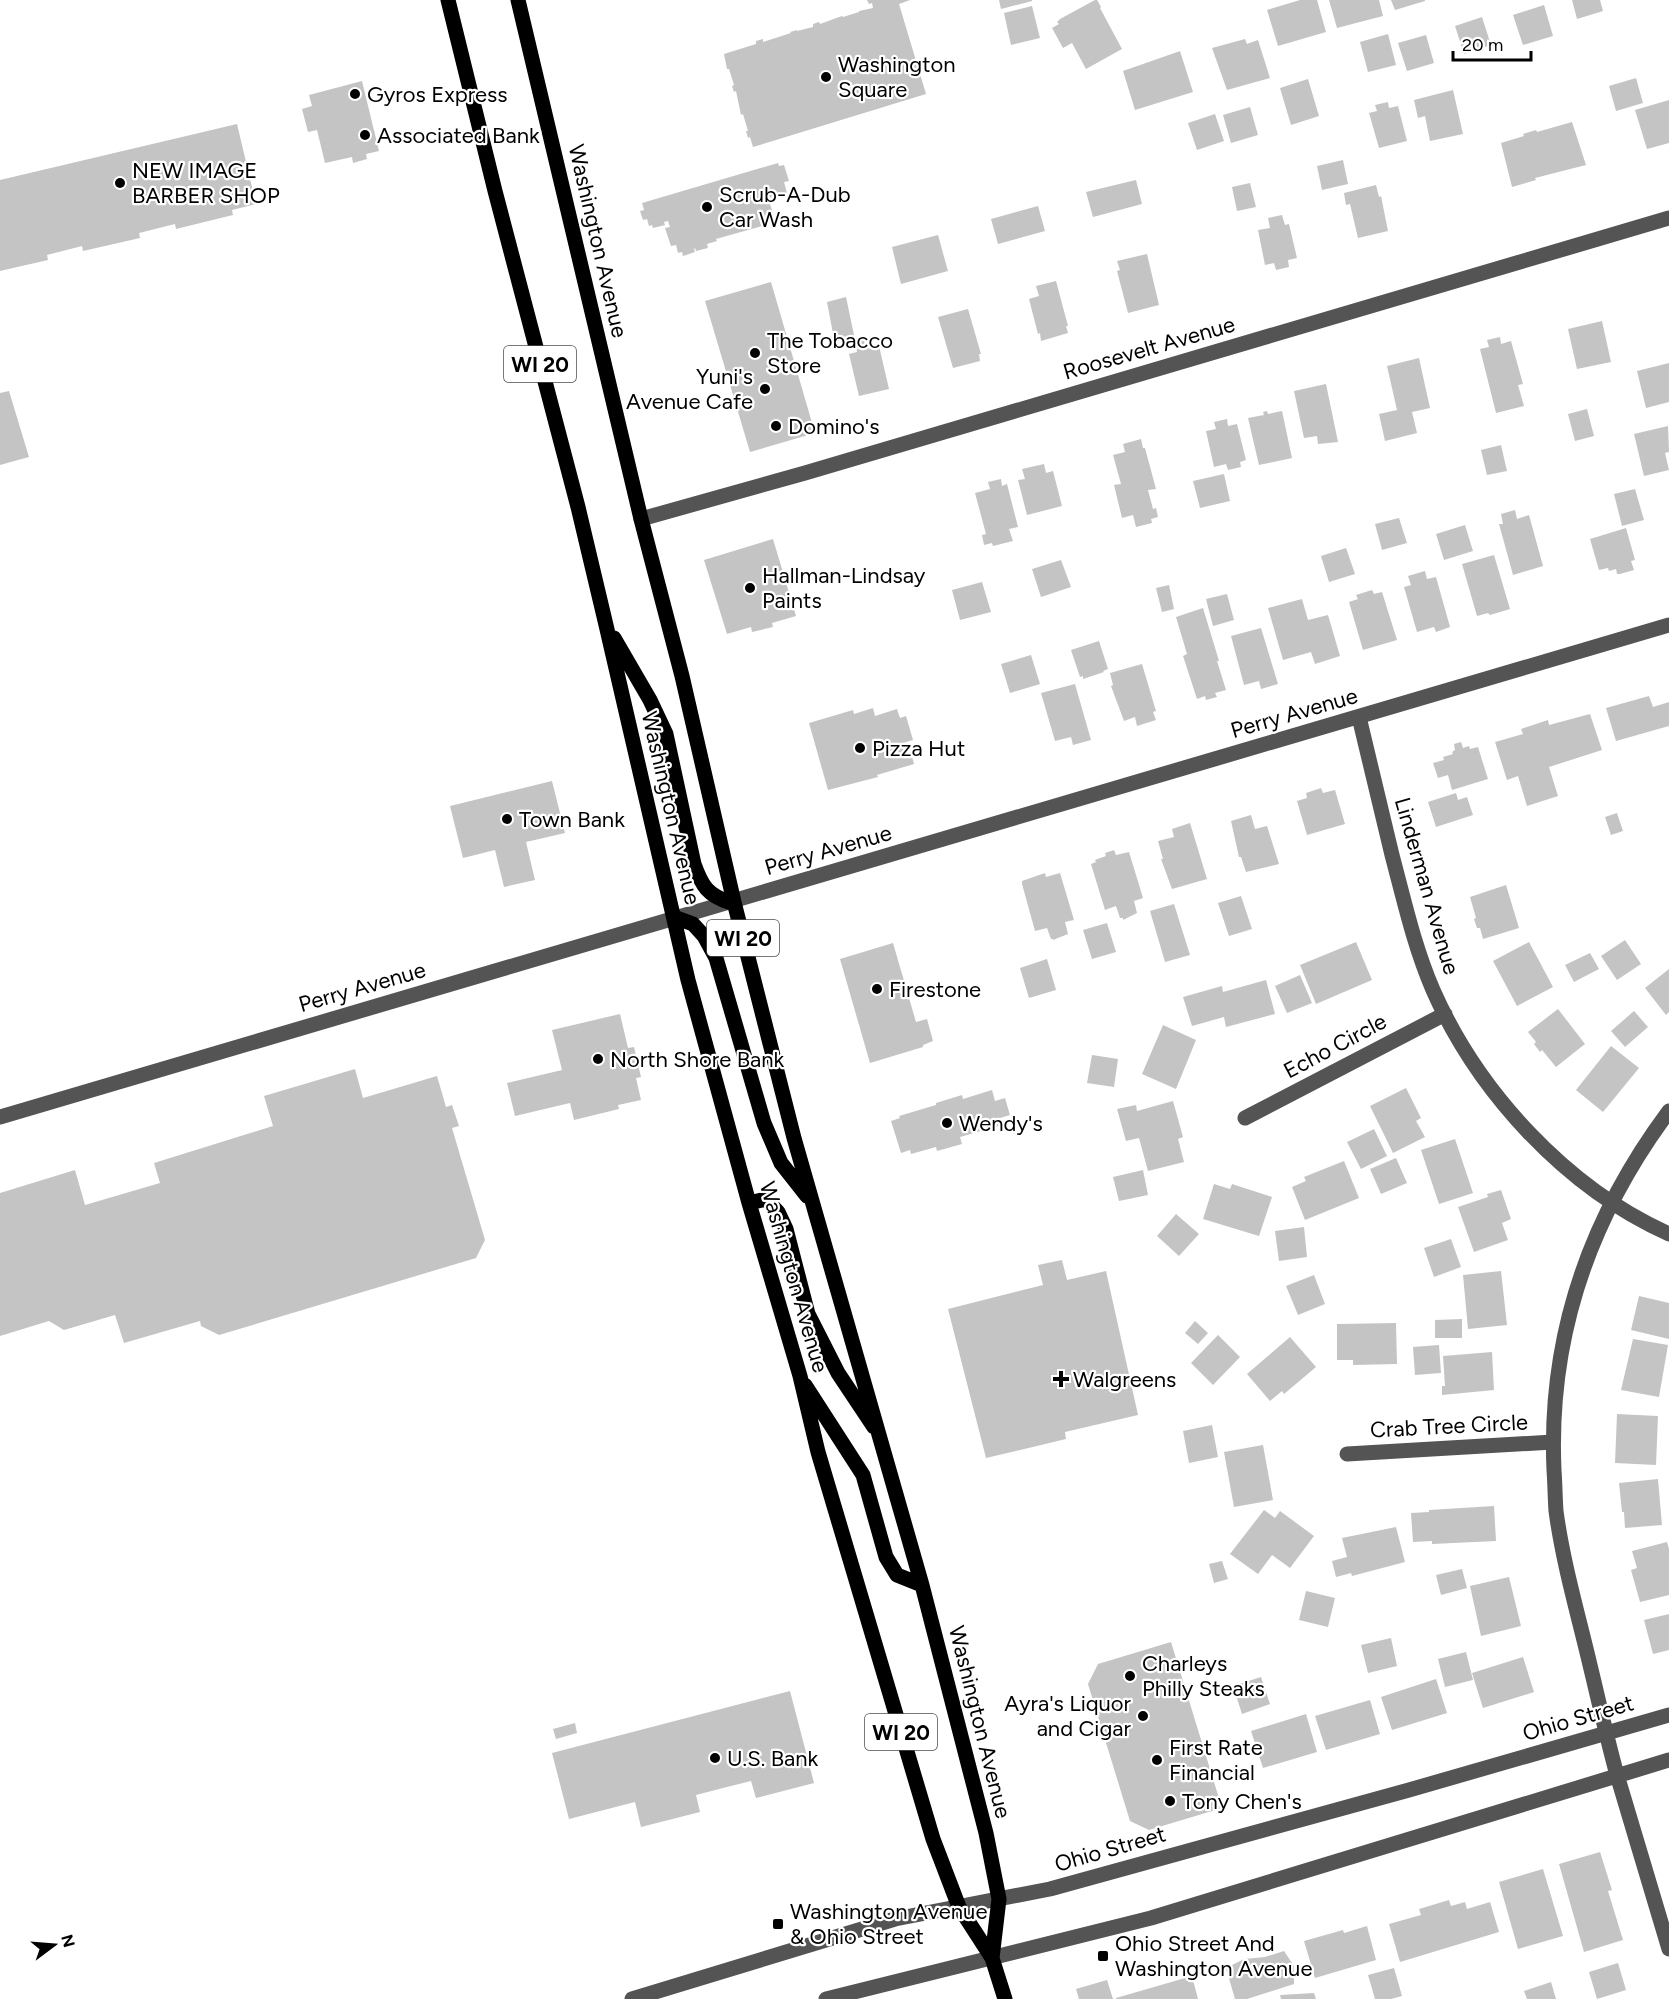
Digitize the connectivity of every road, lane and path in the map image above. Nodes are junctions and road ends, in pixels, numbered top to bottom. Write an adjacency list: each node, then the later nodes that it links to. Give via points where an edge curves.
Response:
1 (448, 0): 5 (main road, Washington Avenue / WI 20)
2 (518, 0): 4 (main road, Washington Avenue / WI 20)
3 (1669, 218): 4 (street, Roosevelt Avenue)
4 (641, 519): 8 (main road, Washington Avenue / WI 20, via 682,676)
5 (606, 625): 8 (main road, via 666,734 700,881 711,895); 9 (main road, Washington Avenue / WI 20)
6 (1669, 625): 7 (street, Perry Avenue)
7 (1359, 717): 8 (street, Perry Avenue); 10 (street, Linderman Avenue, via 1406,909 1418,950)
8 (732, 902): 9 (street, Perry Avenue); 16 (main road, Washington Avenue / WI 20)
9 (674, 917): 12 (street, Perry Avenue); 15 (main road, Washington Avenue / WI 20); 16 (main road, via 693,924 716,958 764,1123 781,1162)
10 (1445, 1014): 13 (street, Echo Circle); 14 (street, Linderman Avenue, via 1474,1065 1528,1131 1559,1161)
11 (1669, 1111): 14 (street)
12 (0, 1115)
13 (1245, 1118)
14 (1612, 1201): 17 (street, Linderman Avenue); 20 (street, via 1580,1276 1567,1322 1558,1368)
15 (749, 1203): 18 (main road, Washington Avenue / WI 20); 19 (main road, via 766,1199 778,1212 808,1314 837,1372)
16 (812, 1203): 19 (main road, Washington Avenue / WI 20)
17 (1669, 1234)
18 (800, 1376): 22 (main road, via 862,1475 886,1557 897,1575); 28 (main road, Washington Avenue / WI 20, via 851,1566 933,1839)
19 (881, 1438): 22 (main road, Washington Avenue / WI 20)
20 (1553, 1442): 21 (street, Crab Tree Circle); 24 (street, via 1563,1554)
21 (1347, 1454)
22 (922, 1585): 27 (main road, Washington Avenue / WI 20, via 986,1833)
23 (1669, 1715): 24 (street, Ohio Street)
24 (1607, 1733): 26 (street); 27 (street, Ohio Street, via 1254,1834)
25 (1669, 1760): 26 (street)
26 (1617, 1775): 29 (street); 30 (street, via 1161,1915)
27 (999, 1899): 28 (street, Ohio Street); 30 (main road, Washington Avenue / WI 20)
28 (958, 1907): 30 (main road, Washington Avenue / WI 20); 31 (street, Ohio Street, via 895,1919)
29 (1669, 1949)
30 (992, 1958): 32 (street); 33 (main road, Washington Avenue / WI 20)
31 (632, 1999)
32 (826, 1999)
33 (1005, 1999)

